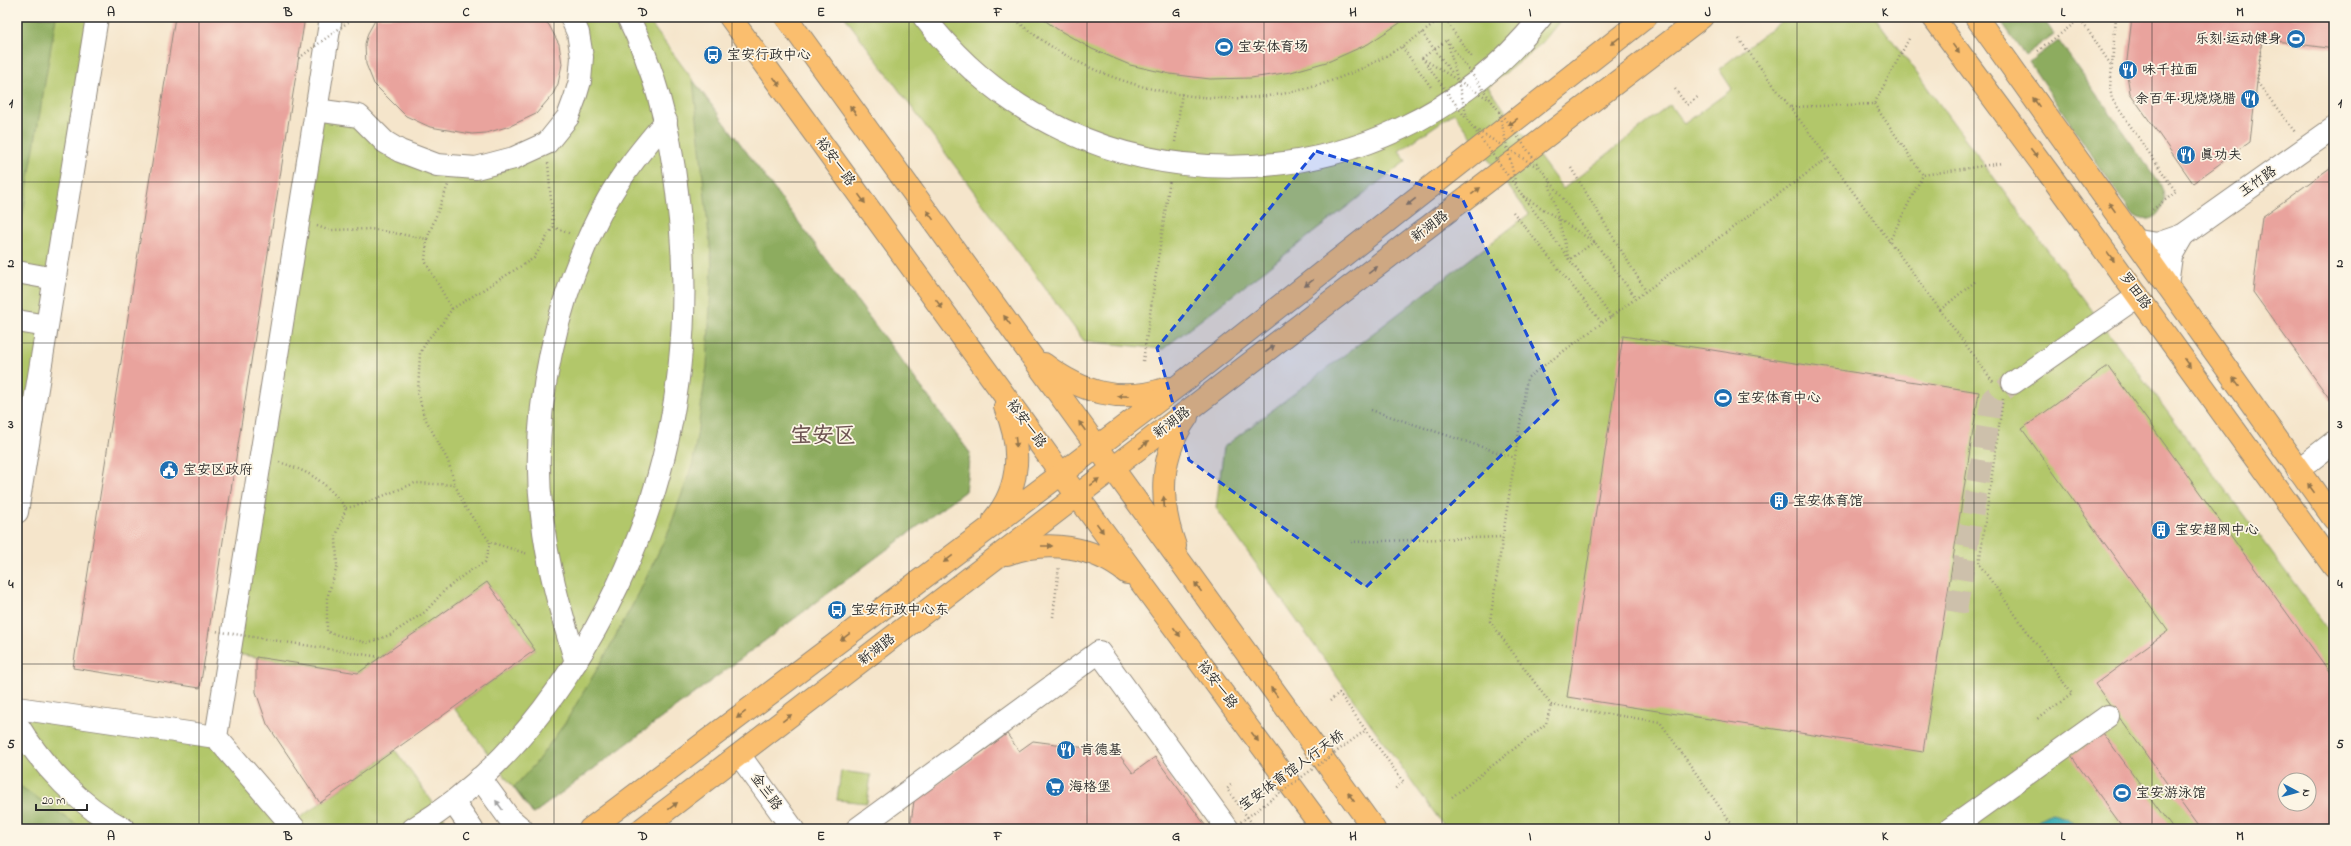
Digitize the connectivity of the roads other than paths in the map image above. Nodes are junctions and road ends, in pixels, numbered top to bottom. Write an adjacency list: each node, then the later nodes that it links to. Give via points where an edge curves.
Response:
1 (97, 17): 19 (street)
2 (331, 17): 13 (street)
3 (571, 17): 13 (street, via 578,34 582,57 580,81 568,117 547,143 531,152 476,168 437,165 400,151 385,142 359,116)
4 (628, 17): 14 (street, via 654,75)
5 (730, 17): 28 (main road, 裕安一路, one-way to 28)
6 (786, 17): 25 (main road, one-way to 6)
7 (924, 17): 8 (street, via 939,37 989,84 1046,121 1108,148 1172,163 1210,167 1255,167 1328,156 1398,132 1444,105 1484,75 1519,45)
8 (1542, 17)
9 (1646, 17): 24 (main road, 新湖路, one-way to 24)
10 (1702, 17): 26 (main road, 新湖路, one-way to 10)
11 (1933, 17): 21 (main road, 罗田路, one-way to 21)
12 (1976, 17): 17 (main road, 罗田路, one-way to 12)
13 (316, 110): 48 (street)
14 (666, 121): 44 (street, via 681,221 684,271 680,376 657,488 640,537 619,586); 44 (street, via 633,162 608,200 587,241 565,299 552,349 542,409 539,467 541,514 558,603)
15 (2334, 128): 16 (street, 玉竹路)
16 (2183, 235): 17 (street, 玉竹路, via 2158,244); 20 (street, 玉竹路, via 2171,256)
17 (2136, 241): 20 (main road, 罗田路)
18 (17, 272): 19 (street)
19 (55, 279): 23 (street)
20 (2167, 285): 34 (main road, 罗田路, one-way to 20)
21 (2138, 296): 29 (street); 42 (main road, 罗田路, one-way to 42)
22 (17, 321): 23 (street)
23 (47, 326): 37 (street)
24 (1237, 340): 26 (main road, via 1230,349 1231,358 1241,365); 27 (main road, 新湖路)
25 (1033, 355): 27 (main road, one-way to 25, via 1148,394 1113,396 1076,384 1056,373); 32 (main road, one-way to 25)
26 (1252, 362): 30 (main road, 新湖路)
27 (1187, 379): 32 (main road, 新湖路)
28 (994, 380): 35 (main road, 裕安一路); 39 (main road, one-way to 39, via 1012,422 1017,442 1017,466 1010,493 1000,512)
29 (2005, 390)
30 (1204, 399): 33 (main road, 新湖路, one-way to 30); 41 (main road, one-way to 30, via 1168,529 1163,483 1172,442 1178,429)
31 (2334, 442): 34 (street)
32 (1097, 446): 33 (main road); 35 (main road, 新湖路)
33 (1113, 469): 36 (main road, 新湖路, one-way to 33); 41 (main road)
34 (2298, 470): 38 (main road, 罗田路, one-way to 34)
35 (1061, 474): 36 (main road, 裕安一路); 39 (main road, 新湖路)
36 (1077, 496): 40 (main road, 新湖路); 43 (main road, 裕安一路, one-way to 43)
37 (17, 512)
38 (2334, 519)
39 (980, 535): 52 (main road, 新湖路, one-way to 52)
40 (996, 557): 43 (main road, one-way to 43, via 1039,546 1081,550 1120,567); 49 (main road, 新湖路, one-way to 40)
41 (1182, 566): 64 (main road, one-way to 41)
42 (2334, 567)
43 (1150, 596): 63 (main road, 裕安一路, one-way to 63)
44 (576, 662): 50 (street, via 527,731)
45 (17, 708): 48 (street)
46 (2108, 716): 65 (street)
47 (17, 724): 53 (street, via 47,768 82,799)
48 (216, 737): 54 (street)
49 (740, 756): 59 (main road, 新湖路, one-way to 49); 60 (street, 金兰路)
50 (480, 778): 51 (street); 57 (street, one-way to 50, via 509,818)
51 (453, 802): 55 (street); 56 (street)
52 (625, 803): 58 (main road, 新湖路); 59 (main road, via 637,801 644,806 648,817)
53 (124, 829)
54 (295, 829)
55 (413, 829)
56 (472, 829)
57 (522, 829)
58 (590, 829)
59 (641, 829)
60 (793, 829)
61 (857, 829): 62 (street, via 1099,652)
62 (1229, 829)
63 (1323, 829)
64 (1374, 829)
65 (1950, 829)

